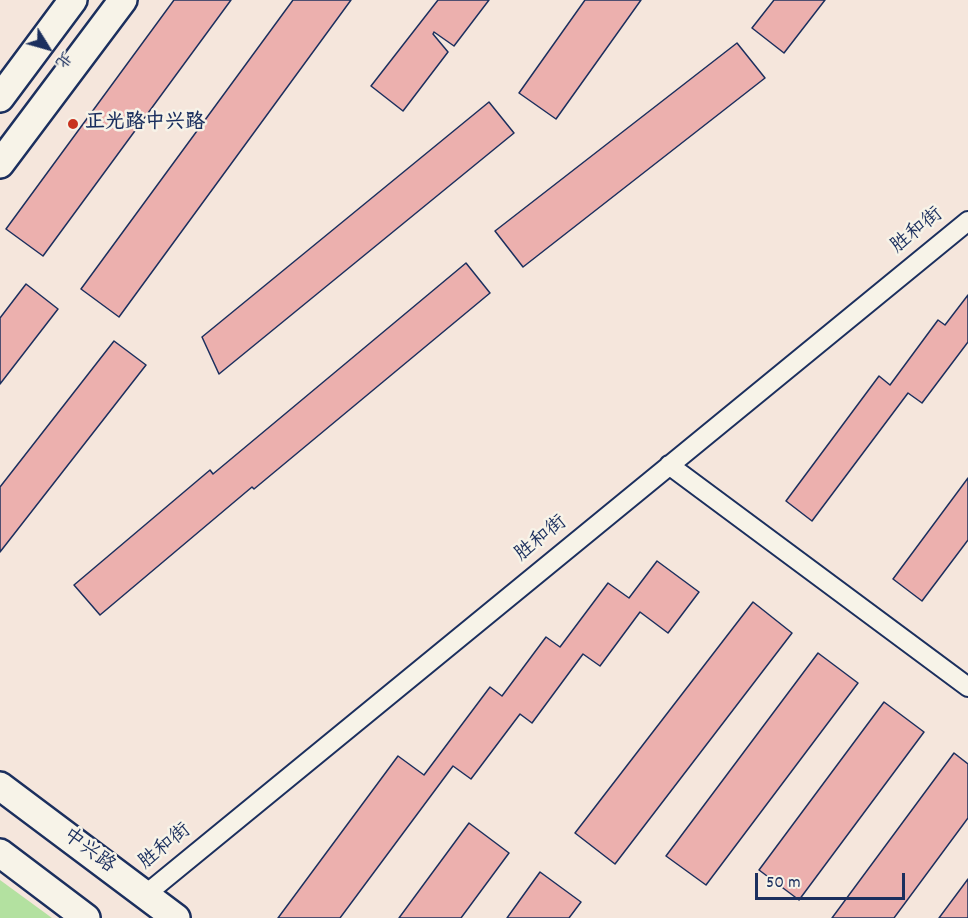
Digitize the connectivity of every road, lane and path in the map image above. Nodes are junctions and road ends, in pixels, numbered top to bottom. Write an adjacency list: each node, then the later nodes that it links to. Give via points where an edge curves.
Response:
1 (73, 0): 3 (street)
2 (123, 0): 4 (street)
3 (0, 98)
4 (0, 164)
5 (968, 220): 6 (street, 胜和街)
6 (669, 465): 7 (street); 10 (street, 胜和街)
7 (968, 687)
8 (0, 786): 10 (street, 中兴路)
9 (0, 853): 11 (street)
10 (145, 895): 12 (street, 中兴路)
11 (86, 918)
12 (176, 918)

